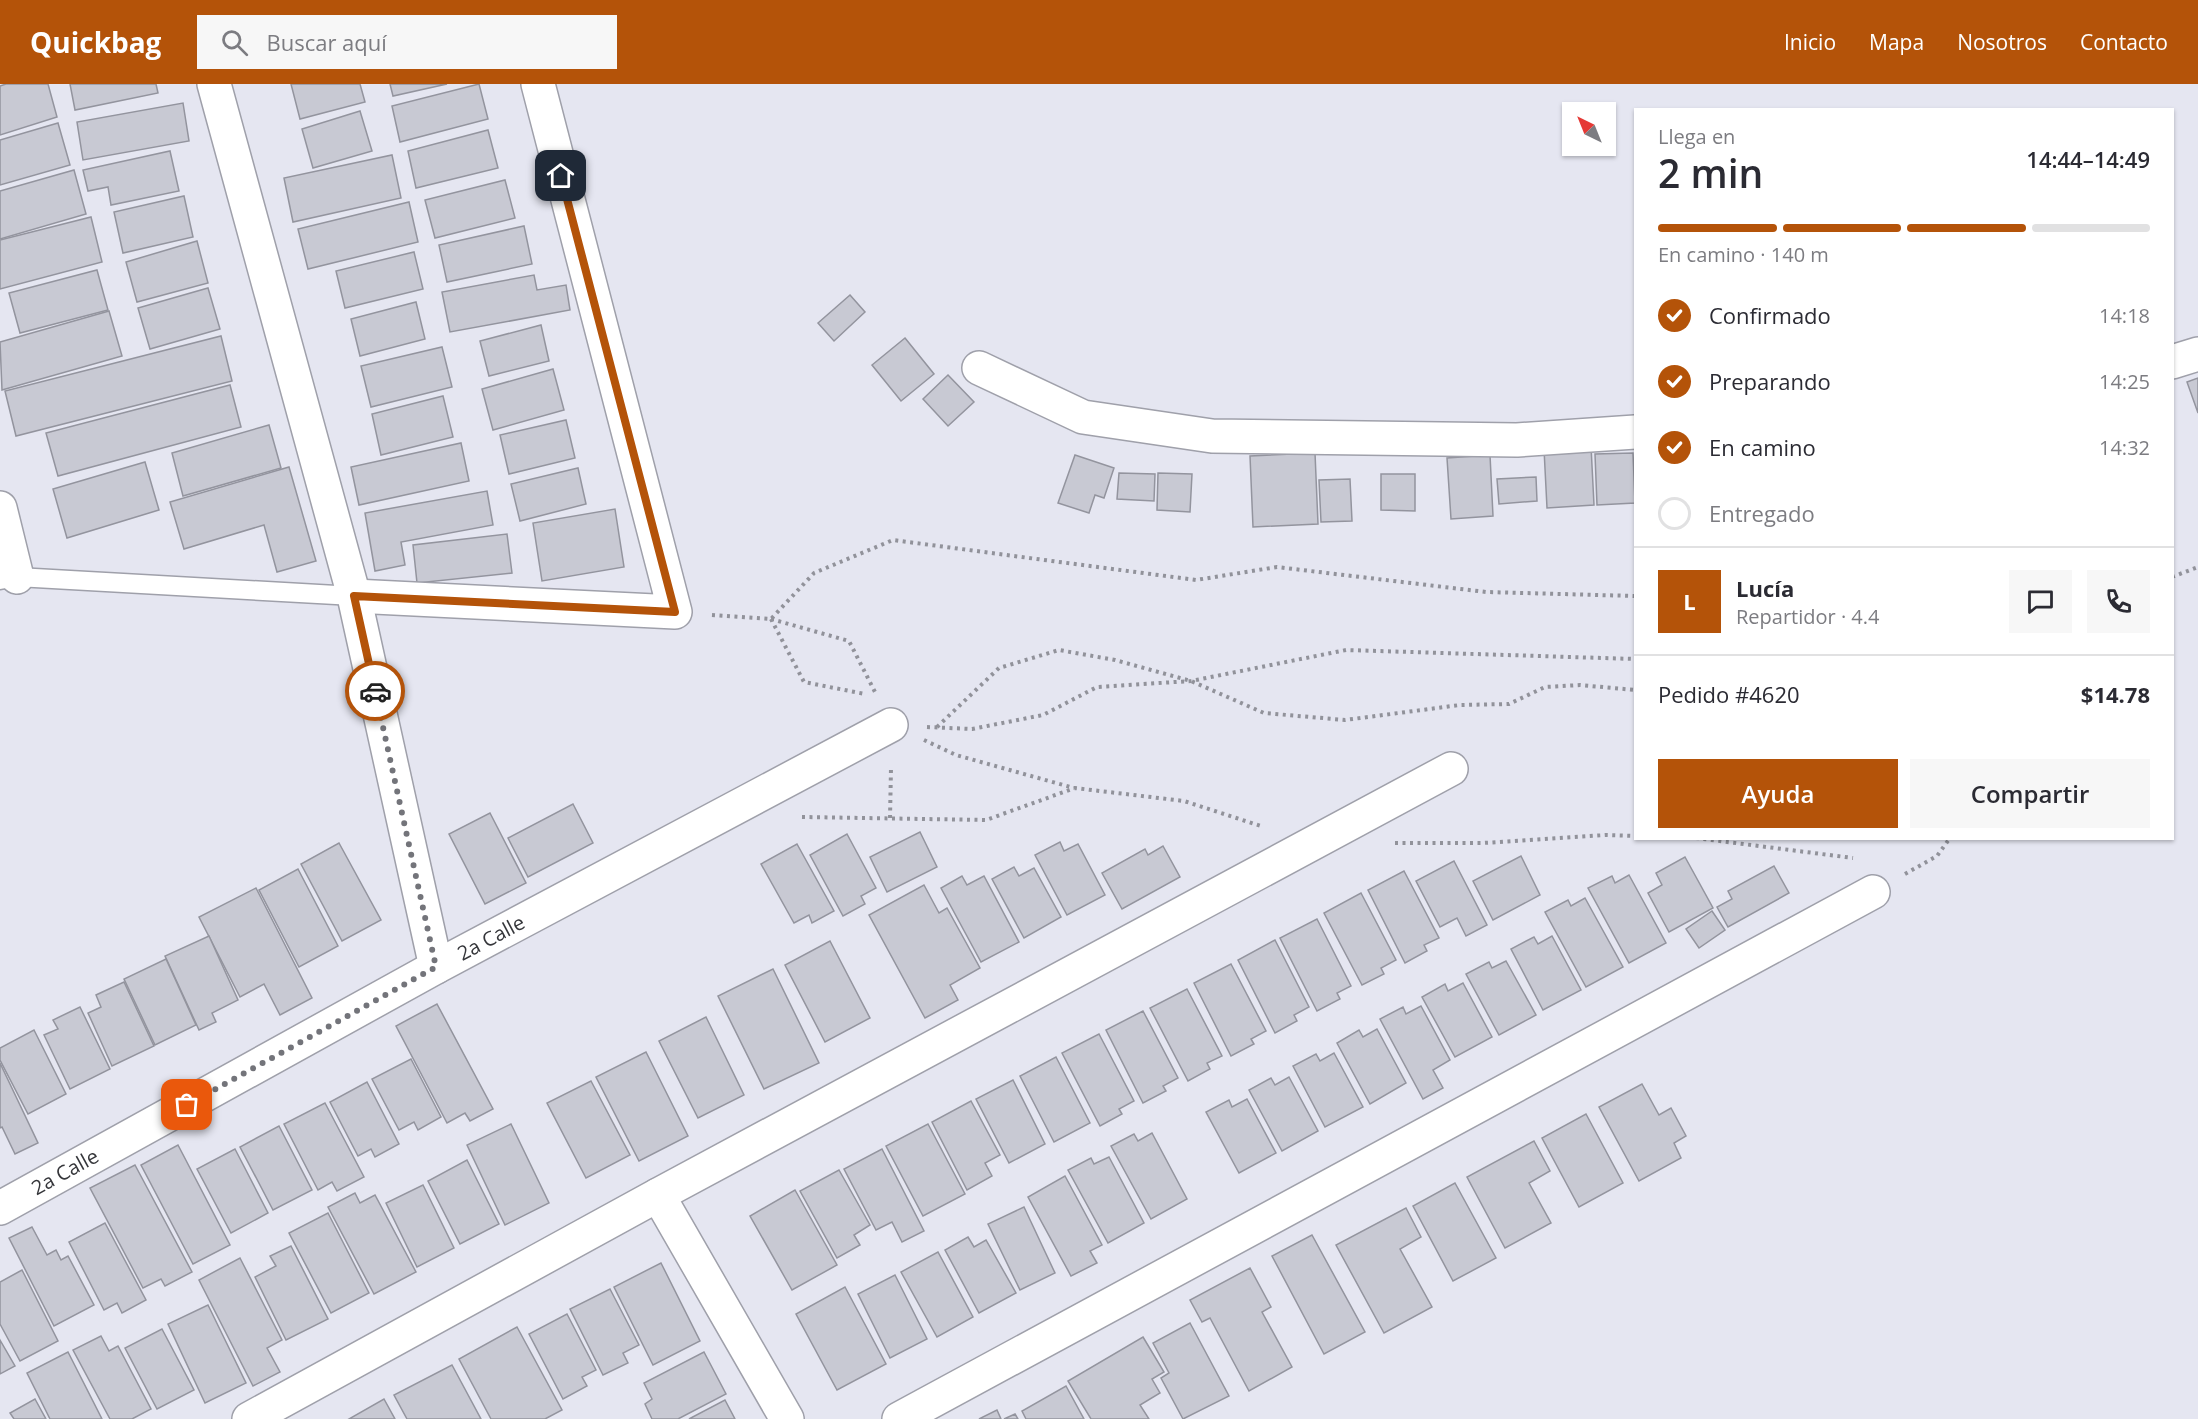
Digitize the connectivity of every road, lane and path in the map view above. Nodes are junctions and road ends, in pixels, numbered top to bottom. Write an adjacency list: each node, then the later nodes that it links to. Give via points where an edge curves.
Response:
1 (214, 84): 11 (street)
2 (538, 84): 13 (street)
3 (2198, 354): 4 (street)
4 (2174, 361)
5 (979, 368): 6 (street, via 1083,417 1212,436 1517,440)
6 (1634, 432)
7 (0, 508): 10 (street)
8 (2198, 567): 9 (path)
9 (2174, 576)
10 (9, 579): 11 (lane)
11 (354, 596): 13 (street); 29 (street)
12 (1634, 596): 14 (path, via 1486,592 1277,567 1196,580 892,540 813,573)
13 (675, 612): 14 (path)
14 (771, 619): 14 (path, via 849,640 877,697 804,682)
15 (1634, 659): 16 (path, via 1346,650)
16 (1191, 681): 17 (path, via 1264,713 1345,720 1460,705 1509,704 1545,687 1580,685); 19 (path, via 1097,687 1043,715 972,729); 19 (path, via 1115,660 1059,650 999,668)
17 (1634, 690)
18 (891, 725): 19 (path); 21 (path, via 956,755); 29 (street, 2a Calle)
19 (936, 727)
20 (1451, 769): 26 (street)
21 (1075, 788): 22 (path, via 986,820); 26 (path, via 1184,801)
22 (800, 817)
23 (1634, 836): 27 (path)
24 (1712, 840): 28 (path, via 1866,859)
25 (1949, 840): 28 (path, via 1937,856)
26 (1314, 843): 30 (street)
27 (1392, 843)
28 (1873, 892): 34 (street)
29 (436, 967): 31 (street, 2a Calle)
30 (658, 1195): 32 (street); 33 (street)
31 (0, 1208)
32 (249, 1419)
33 (787, 1419)
34 (899, 1419)

